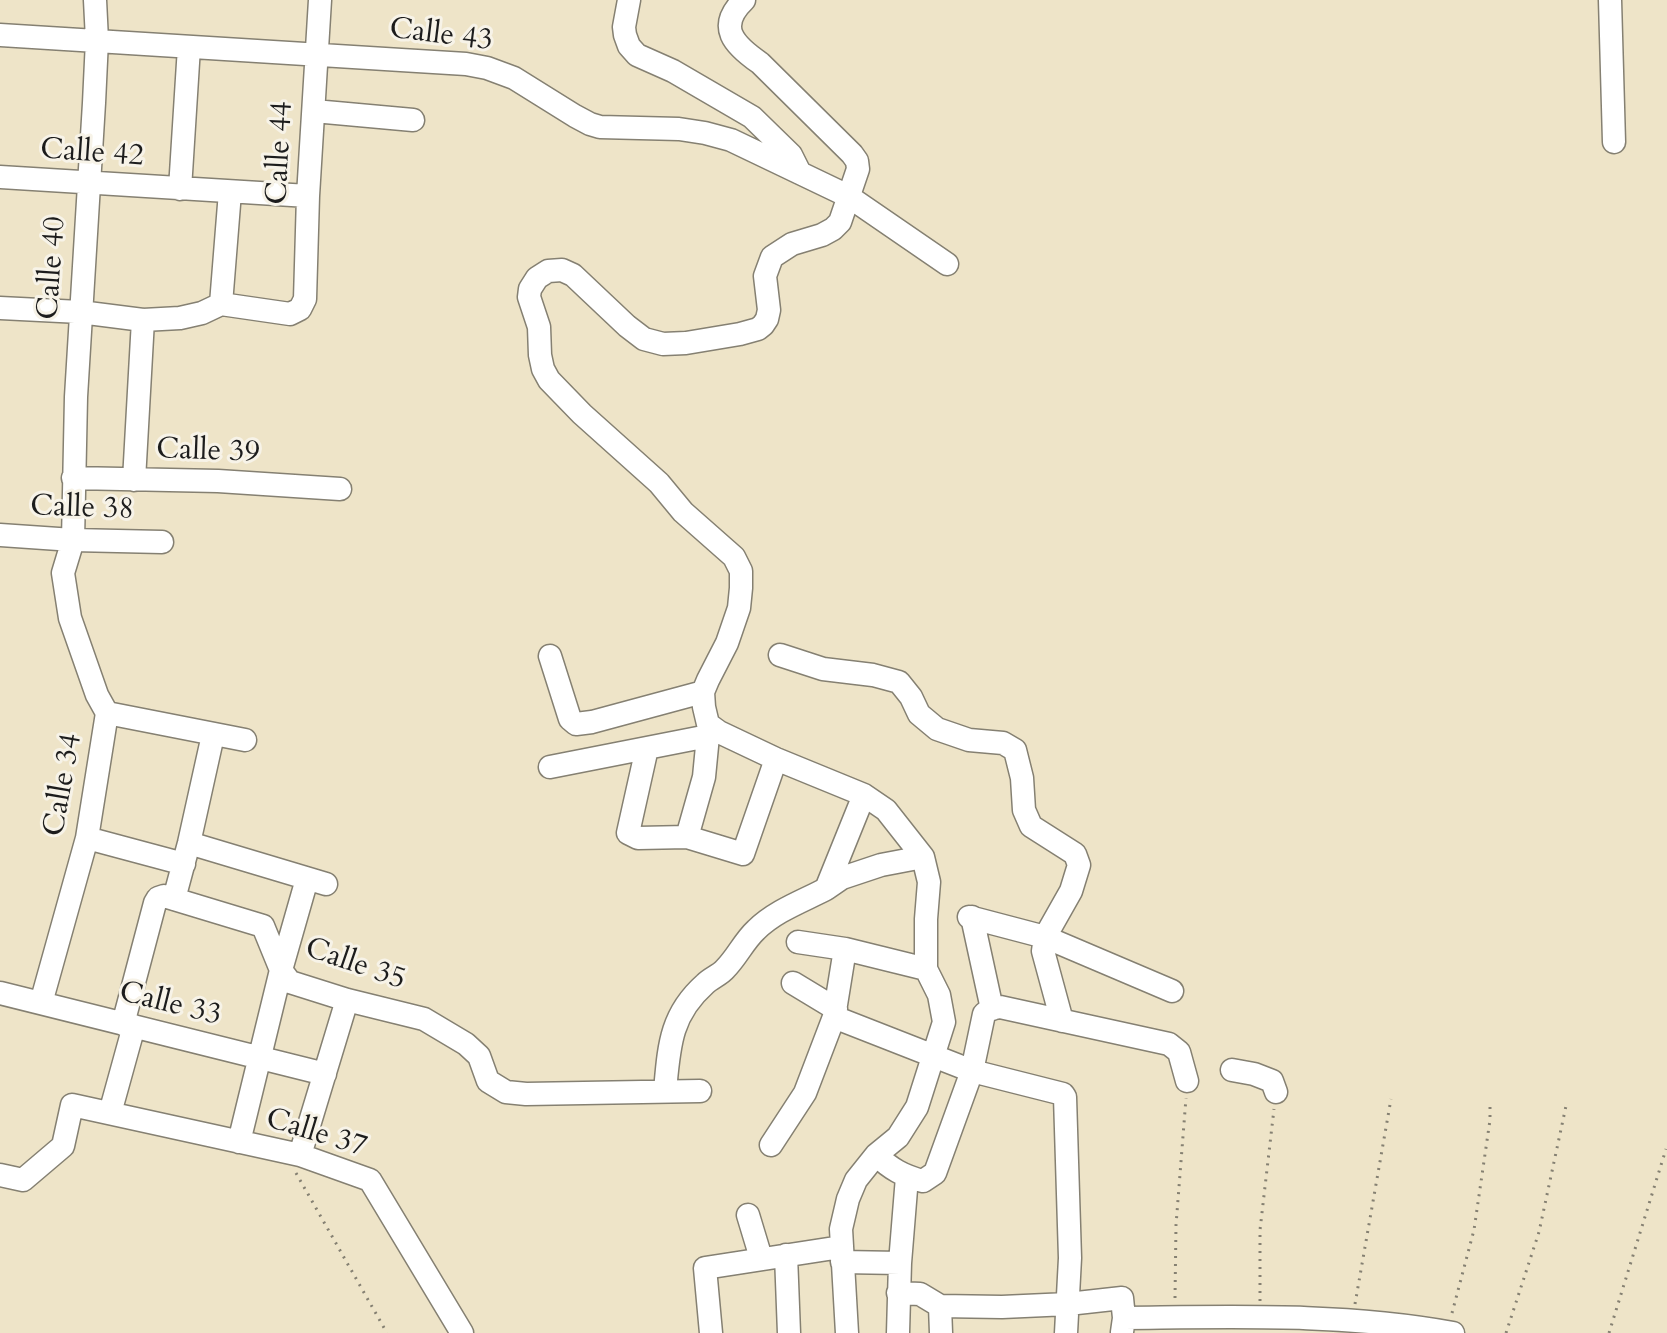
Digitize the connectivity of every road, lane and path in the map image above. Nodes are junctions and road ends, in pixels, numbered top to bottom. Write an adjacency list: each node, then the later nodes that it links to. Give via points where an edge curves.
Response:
1 (95, 0): 7 (street, Calle 40)
2 (320, 0): 9 (street, Calle 44)
3 (629, 0): 13 (street, via 625,35 637,55 752,117 791,155)
4 (744, 0): 19 (street, via 729,24 733,39 852,154 858,169)
5 (1610, 0): 12 (street)
6 (0, 35): 7 (street, Calle 43)
7 (97, 40): 8 (street, Calle 43); 15 (street, Calle 40)
8 (189, 47): 9 (street, Calle 43); 16 (street, Calle 42)
9 (317, 55): 10 (street, Calle 44); 13 (street, Calle 43, via 487,68 514,78 590,124 705,133)
10 (314, 111): 11 (street); 18 (street, Calle 44)
11 (413, 120)
12 (1614, 142)
13 (800, 173): 19 (street, Calle 43)
14 (0, 177): 15 (street, Calle 42)
15 (88, 183): 16 (street, Calle 42); 23 (street, Calle 40)
16 (180, 189): 17 (street, Calle 42)
17 (230, 192): 18 (street, Calle 42); 21 (street)
18 (308, 196): 21 (street, Calle 44, via 305,299 300,309 290,314)
19 (848, 196): 20 (street, Calle 43); 33 (street, via 833,229 772,257 765,276 769,310 758,329 663,344 644,339 562,270 548,271 530,289 549,380 734,557 741,571 739,608)
20 (947, 264)
21 (221, 304): 24 (street, via 180,318)
22 (0, 308): 23 (street)
23 (80, 312): 24 (street); 25 (street, Calle 40)
24 (143, 320): 26 (street)
25 (73, 478): 26 (street, Calle 39); 29 (street, Calle 40)
26 (134, 480): 27 (street, Calle 39)
27 (340, 489)
28 (0, 535): 29 (street, Calle 38)
29 (73, 540): 30 (street, Calle 38); 34 (street, Calle 40, via 63,573 70,618)
30 (162, 542)
31 (780, 655): 48 (street, via 823,669 899,682 919,714 937,729 1015,750 1031,826 1075,854 1079,865)
32 (550, 656): 33 (street, via 576,724)
33 (703, 692): 35 (street)
34 (107, 713): 36 (street, Calle 34); 43 (street, Calle 34)
35 (714, 734): 38 (street); 39 (street); 42 (street)
36 (213, 735): 37 (street, Calle 34); 44 (street)
37 (245, 740)
38 (647, 748): 40 (street); 42 (street, via 628,833 638,838)
39 (776, 759): 41 (street); 42 (street, via 743,854)
40 (550, 767)
41 (864, 795): 45 (street, via 886,810); 46 (street)
42 (687, 837)
43 (87, 838): 44 (street); 57 (street, Calle 34)
44 (186, 854): 47 (street); 52 (street, via 317,881)
45 (923, 857): 46 (street, via 881,865); 51 (street, via 929,882)
46 (826, 889): 68 (street, via 758,928 726,969 679,1014 668,1052)
47 (166, 898): 52 (street, Calle 35, via 263,926); 61 (street, via 155,903)
48 (1045, 937): 54 (street); 58 (street, via 970,917); 60 (street, via 1043,951)
49 (798, 942): 50 (street)
50 (845, 949): 51 (street); 59 (street)
51 (926, 969): 62 (street, via 944,1022)
52 (281, 970): 56 (street, Calle 35, via 290,982); 63 (street)
53 (793, 983): 59 (street)
54 (1172, 991)
55 (1, 995): 57 (street, Calle 33)
56 (347, 1000): 66 (street); 68 (street, Calle 35, via 424,1019 466,1044 479,1056 488,1081 506,1092)
57 (41, 1003): 61 (street, Calle 33)
58 (992, 1009): 60 (street); 65 (street, via 984,1014)
59 (835, 1013): 62 (street); 76 (street, via 805,1093)
60 (1062, 1021): 67 (street, via 1169,1044 1179,1052)
61 (128, 1025): 63 (street, Calle 33); 74 (street)
62 (932, 1055): 65 (street); 79 (street, via 917,1107 898,1137)
63 (259, 1058): 66 (street, Calle 33); 75 (street)
64 (1232, 1070): 70 (street, via 1272,1081)
65 (972, 1071): 81 (street, via 935,1173 923,1181); 88 (street, via 1065,1097)
66 (325, 1074): 78 (street)
67 (1187, 1081): 91 (path)
68 (665, 1091): 69 (street, Calle 35)
69 (700, 1091)
70 (1276, 1092): 90 (path, via 1260,1230)
71 (1391, 1099): 92 (path)
72 (1490, 1101): 94 (path, via 1474,1230)
73 (1566, 1106): 103 (path, via 1539,1232)
74 (110, 1113): 75 (street, Calle 37); 80 (street, Calle 37, via 72,1105 63,1146 23,1180)
75 (239, 1142): 78 (street, Calle 37)
76 (771, 1145)
77 (1666, 1149): 104 (path)
78 (292, 1153): 95 (path); 96 (street, Calle 37, via 370,1180)
79 (876, 1155): 81 (street); 84 (street, via 848,1199)
80 (0, 1175)
81 (907, 1177): 86 (street)
82 (748, 1215): 85 (street)
83 (786, 1255): 84 (street); 85 (street); 98 (street)
84 (841, 1255): 86 (street); 99 (street)
85 (761, 1258): 97 (street, via 705,1268)
86 (900, 1263): 87 (street)
87 (898, 1293): 89 (street, via 920,1294); 100 (street)
88 (1068, 1304): 89 (street); 93 (street, via 1122,1298); 102 (street)
89 (940, 1306): 101 (street)
90 (1260, 1316): 91 (street); 92 (street)
91 (1175, 1317): 93 (street)
92 (1352, 1319): 94 (street)
93 (1123, 1325)
94 (1450, 1332)
95 (387, 1333)
96 (462, 1333)
97 (711, 1333)
98 (789, 1333)
99 (847, 1333)
100 (898, 1333)
101 (941, 1333)
102 (1066, 1333)
103 (1506, 1333)
104 (1609, 1333)

